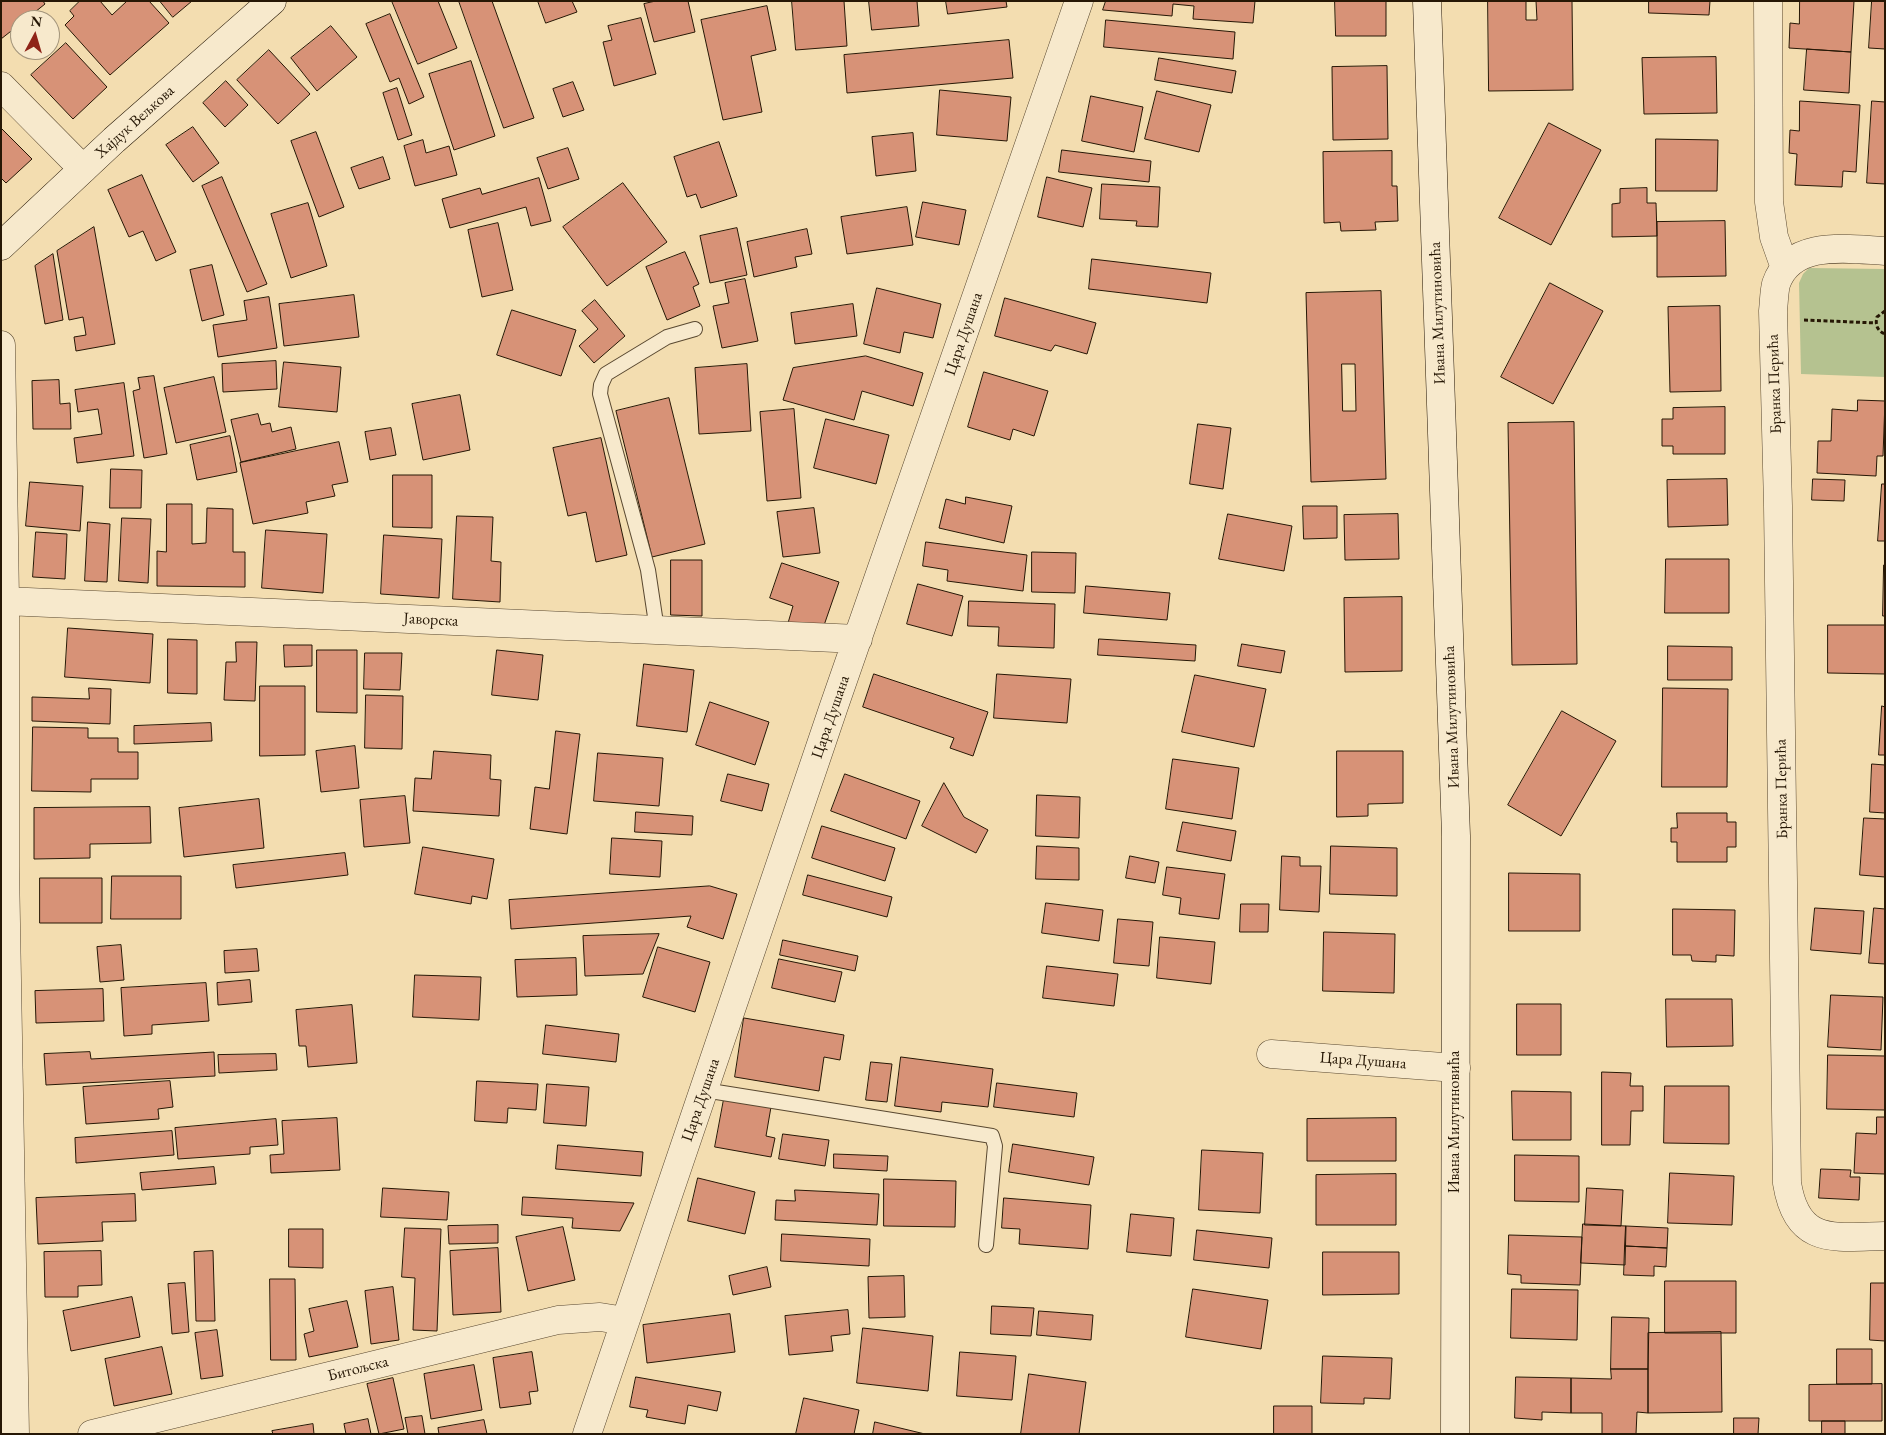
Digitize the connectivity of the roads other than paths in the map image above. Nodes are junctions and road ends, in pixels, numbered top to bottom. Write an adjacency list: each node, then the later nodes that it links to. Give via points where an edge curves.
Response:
1 (272, 1): 6 (street, Хајдук Вељкова)
2 (1079, 1): 14 (street, Цара Душана)
3 (1427, 1): 17 (street, Ивана Милутиновића, via 1456,836)
4 (1768, 1): 9 (street, via 1768,202 1774,236)
5 (1, 86): 6 (street)
6 (83, 169): 7 (street, Хајдук Вељкова)
7 (1, 246)
8 (1885, 251): 9 (street, via 1828,248 1798,257)
9 (1785, 268): 19 (street, Бранка Перића, via 1776,284 1773,311 1787,1183 1790,1200 1810,1229 1833,1237)
10 (695, 329): 13 (lane, via 667,337 606,374 601,385 600,394 648,570)
11 (1, 345): 12 (street)
12 (5, 601): 13 (street, Јаворска); 15 (street)
13 (657, 630): 14 (street, Јаворска)
14 (858, 639): 18 (street, Цара Душана)
15 (3, 868): 22 (street)
16 (1271, 1054): 17 (street, Цара Душана)
17 (1456, 1068): 25 (street, Ивана Милутиновића)
18 (704, 1090): 20 (lane, via 992,1136 995,1146); 21 (street, Цара Душана)
19 (1885, 1236)
20 (986, 1245)
21 (626, 1321): 23 (street, Битољска, via 600,1317 558,1320); 24 (street, Цара Душана)
22 (15, 1434)
23 (92, 1434)
24 (587, 1434)
25 (1454, 1434)

